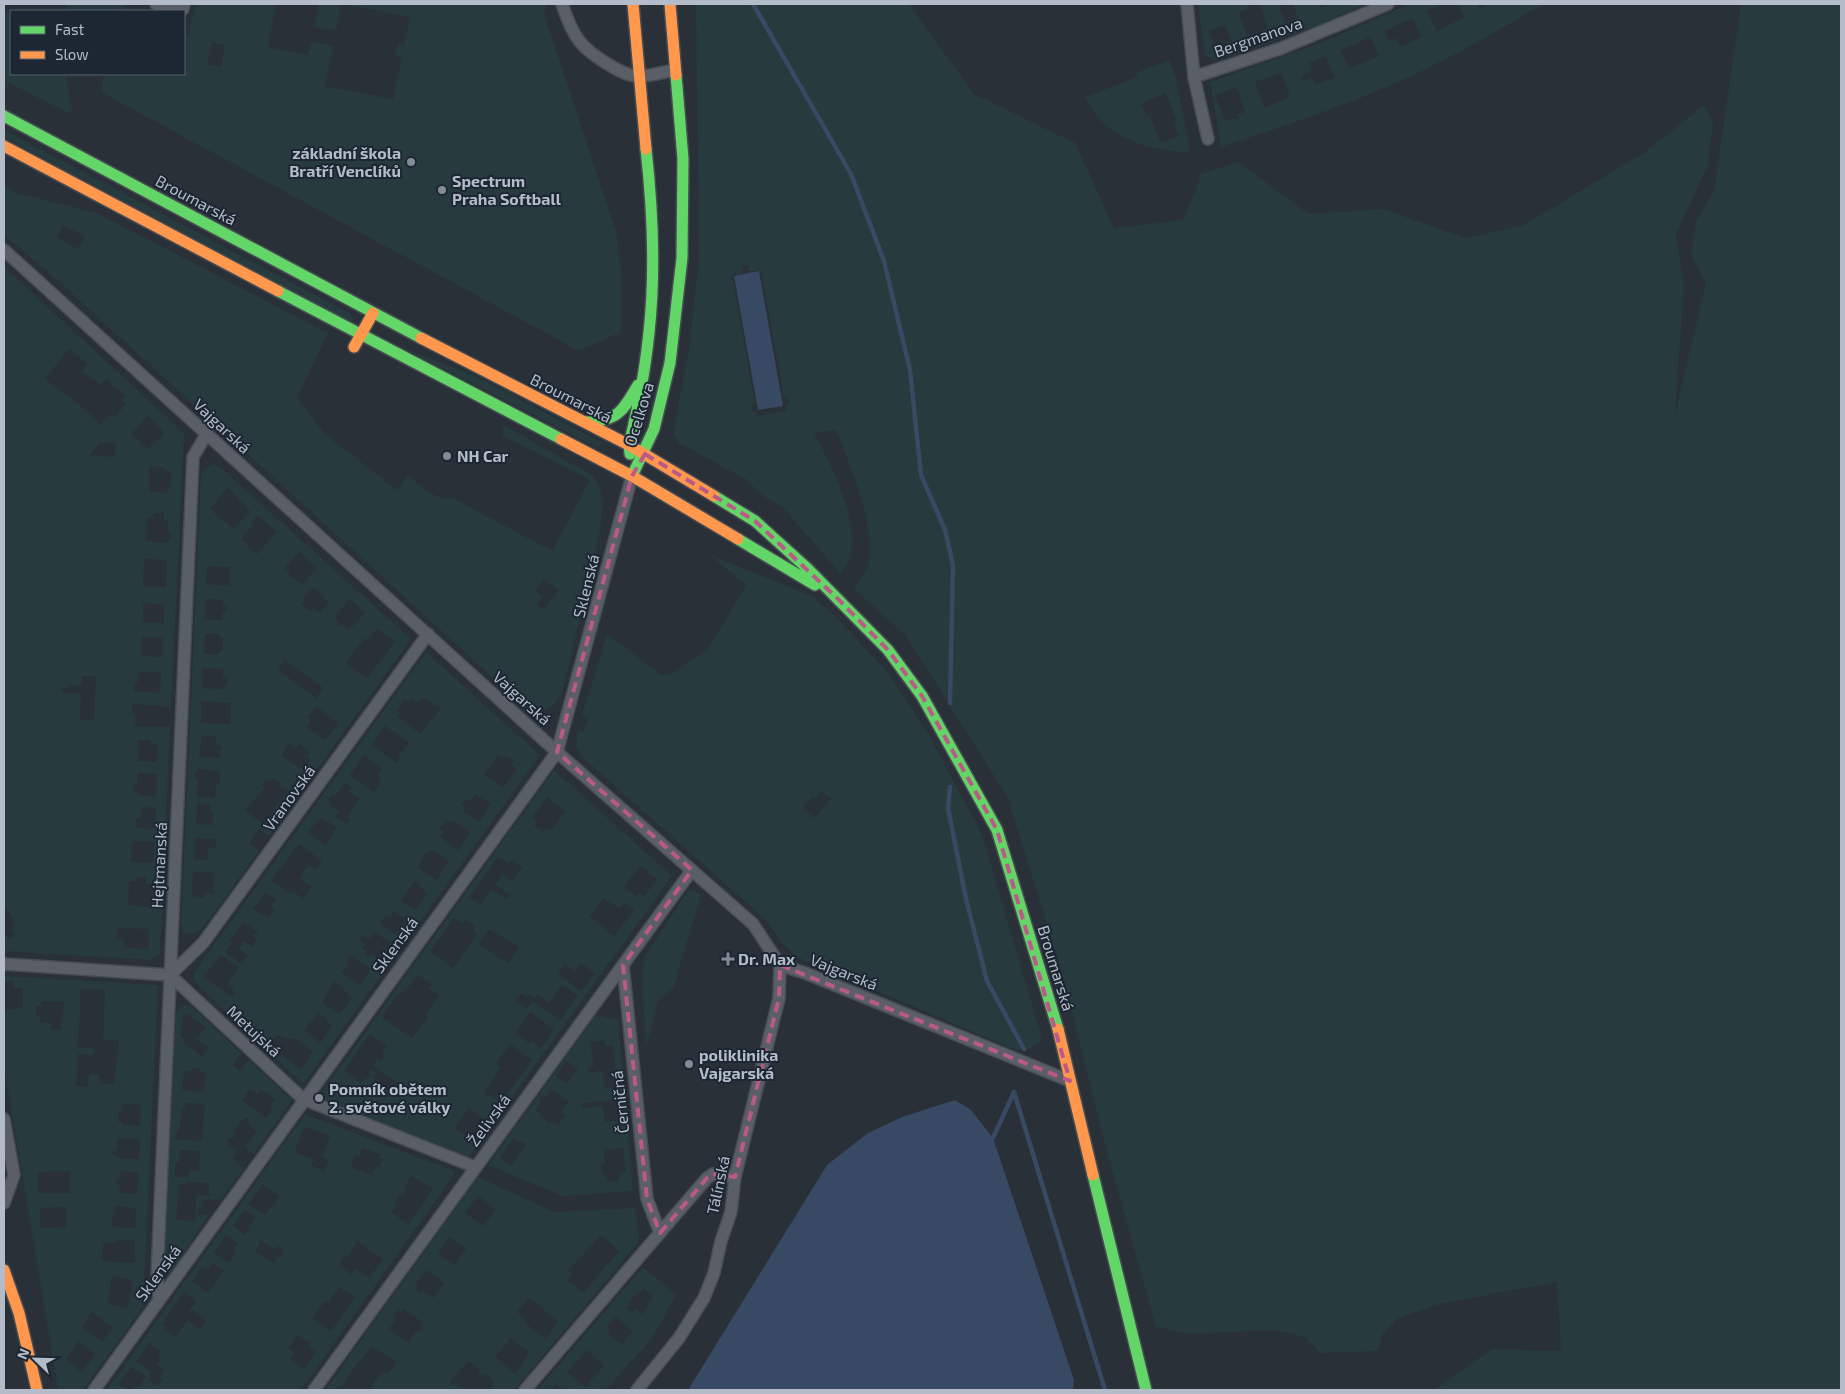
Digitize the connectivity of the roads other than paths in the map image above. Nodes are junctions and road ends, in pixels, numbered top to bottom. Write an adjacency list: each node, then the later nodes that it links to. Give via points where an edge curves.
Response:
1 (156, 4): 2 (street, via 183,9)
2 (184, 4)
3 (562, 4): 9 (street, via 582,46 623,73)
4 (633, 4): 9 (street, Ocelkova)
5 (670, 4): 8 (street, Ocelkova)
6 (1187, 4): 10 (street)
7 (1388, 4): 10 (street, Bergmanova, via 1282,48)
8 (675, 70): 9 (street); 22 (street, Ocelkova, via 683,159 682,258 670,363)
9 (637, 76): 18 (street, Ocelkova, via 651,206 654,280)
10 (1194, 77): 12 (street)
11 (4, 116): 15 (street, Broumarská)
12 (1208, 140)
13 (4, 146): 16 (street, Broumarská)
14 (4, 250): 20 (street, Vajgarská)
15 (373, 314): 16 (street); 19 (street, Broumarská)
16 (361, 335): 17 (street); 23 (street, Broumarská)
17 (354, 347)
18 (645, 373): 19 (street, via 618,416 606,422); 21 (street, Ocelkova)
19 (581, 422): 21 (street, Broumarská)
20 (206, 435): 25 (street, Vajgarská); 31 (street, Hejtmanská, via 193,457)
21 (629, 445): 22 (street, Broumarská); 23 (street, Ocelkova)
22 (645, 454): 23 (street, Ocelkova); 24 (street, Broumarská, via 755,521)
23 (632, 476): 24 (street, Broumarská); 26 (street, Sklenská)
24 (838, 598): 32 (street, Broumarská, via 888,650 922,696 997,830)
25 (428, 634): 26 (street, Vajgarská); 31 (street, Vranovská, via 203,943)
26 (557, 752): 27 (street, Vajgarská); 33 (street, Sklenská)
27 (692, 870): 29 (street, Želivská); 30 (street, Vajgarská, via 753,924)
28 (4, 964): 31 (street)
29 (622, 965): 35 (street, Želivská); 38 (street, Černičná, via 647,1199)
30 (780, 965): 32 (street, Vajgarská); 36 (street, Tálínská, via 779,998)
31 (170, 975): 33 (street, Metujská); 40 (street, Hejtmanská, via 156,1276)
32 (1070, 1081): 46 (street, Broumarská)
33 (303, 1099): 35 (street, Metujská); 40 (street, Sklenská)
34 (4, 1119): 37 (street, via 14,1175)
35 (475, 1167): 43 (street, Želivská)
36 (735, 1177): 38 (street, via 713,1174 706,1178); 45 (street, Tálínská, via 731,1212 704,1298 679,1338)
37 (4, 1203)
38 (660, 1233): 44 (street)
39 (4, 1270): 41 (street, via 19,1313)
40 (159, 1299): 42 (street, Sklenská)
41 (37, 1390)
42 (94, 1390)
43 (314, 1390)
44 (525, 1390)
45 (637, 1390)
46 (1146, 1390)

